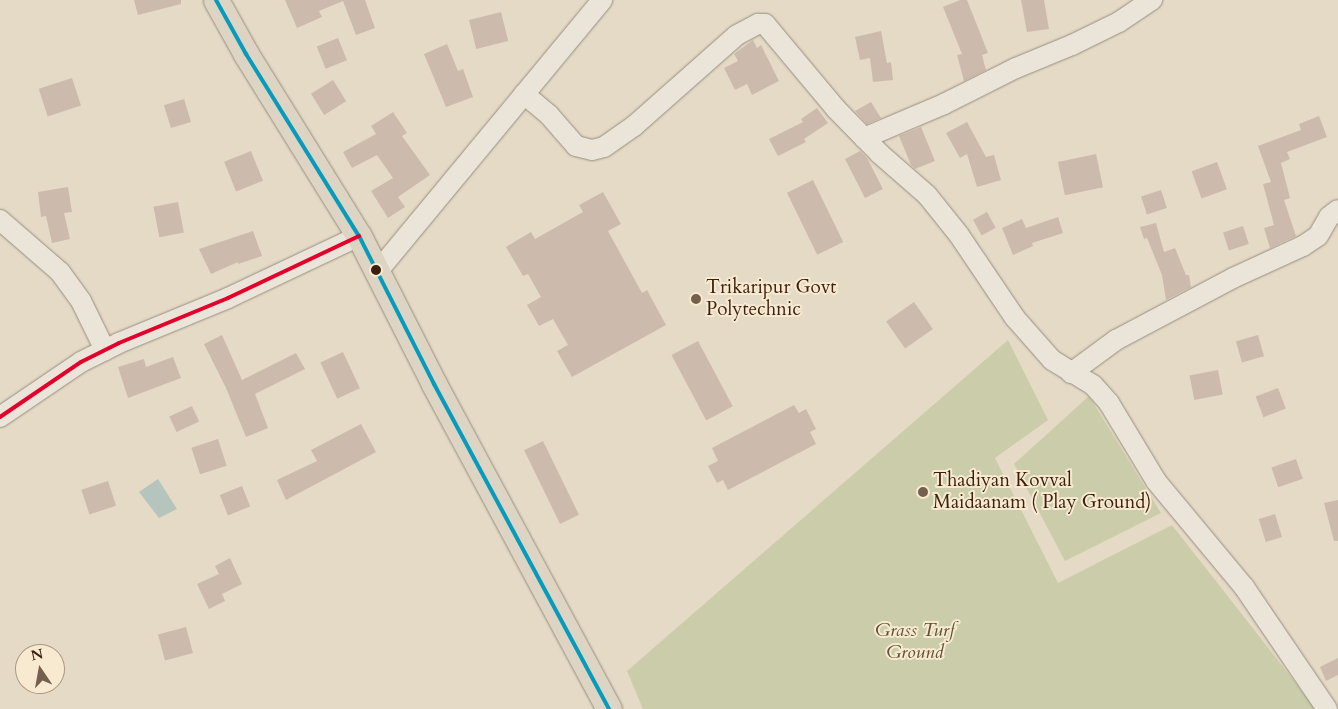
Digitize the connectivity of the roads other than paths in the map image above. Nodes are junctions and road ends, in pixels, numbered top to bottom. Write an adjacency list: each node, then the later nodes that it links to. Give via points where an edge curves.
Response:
1 (216, 0): 8 (main road)
2 (602, 0): 4 (street)
3 (1152, 0): 5 (street, via 1119,22 1072,45)
4 (524, 94): 5 (street, via 549,115 576,146 592,150 634,126 737,35 758,24 765,24); 9 (street)
5 (864, 138): 11 (street, via 927,195 959,235 1015,318 1052,360)
6 (1338, 210): 11 (street, via 1329,217 1318,236 1302,246 1116,340)
7 (0, 220): 10 (street, via 60,272 81,301)
8 (359, 236): 9 (main road); 10 (street, via 228,298)
9 (378, 272): 13 (main road, via 434,384)
10 (105, 350): 12 (street, via 81,362)
11 (1071, 373): 14 (street, via 1093,385 1109,402 1156,481 1244,587)
12 (0, 417)
13 (609, 709)
14 (1327, 709)

